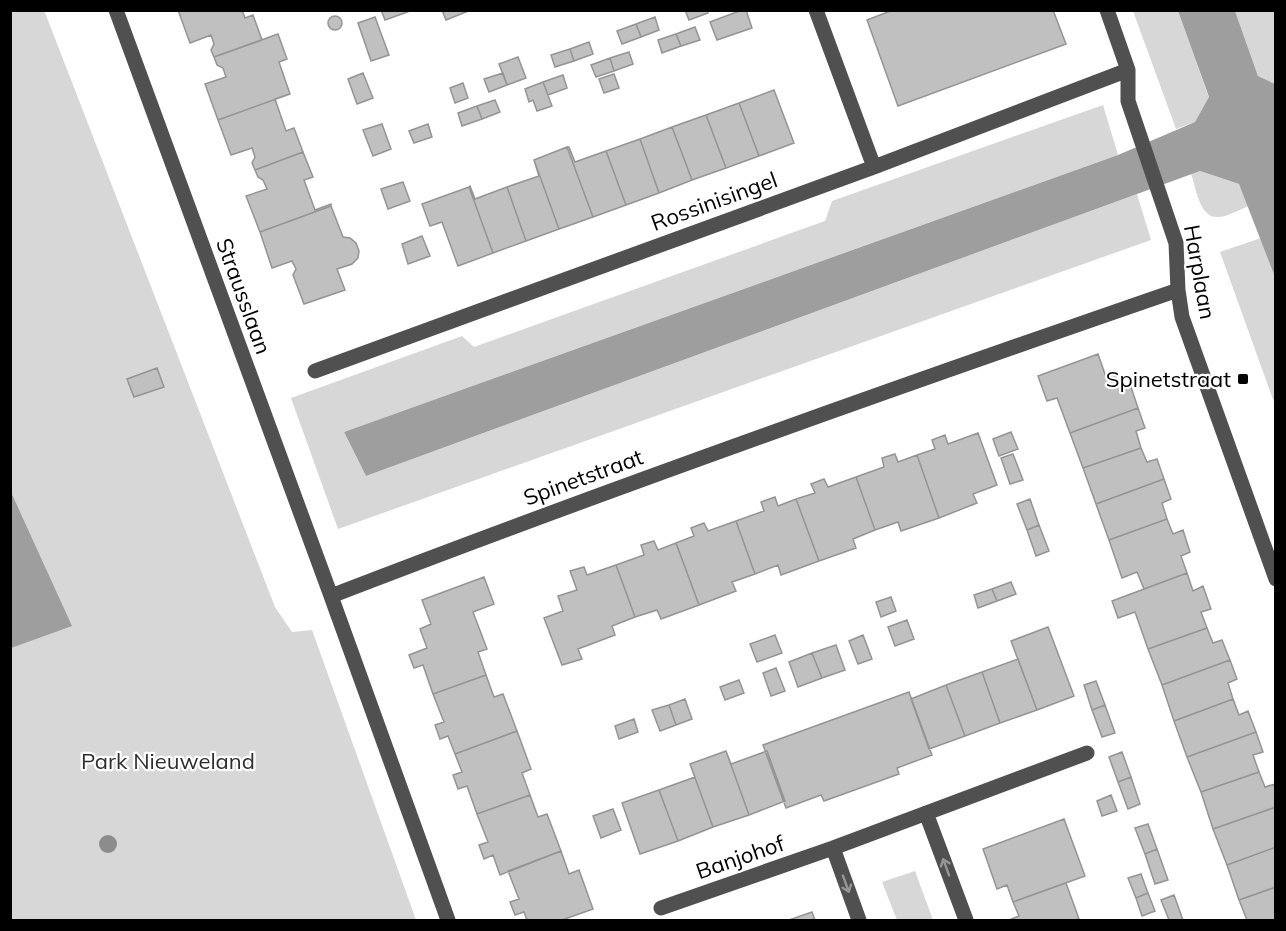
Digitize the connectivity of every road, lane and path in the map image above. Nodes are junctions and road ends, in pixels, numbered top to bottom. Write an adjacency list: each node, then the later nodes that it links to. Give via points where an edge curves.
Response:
1 (116, 10): 9 (street, Strausslaan)
2 (816, 10): 5 (street)
3 (1107, 10): 4 (street)
4 (1128, 70): 5 (street, Rossinisingel); 6 (street, Harplaan, via 1128,101 1176,243)
5 (874, 167): 7 (street, Rossinisingel)
6 (1178, 290): 8 (street, Harplaan, via 1182,317); 9 (street, Spinetstraat, via 655,475)
7 (315, 371)
8 (1275, 579)
9 (331, 596): 14 (street)
10 (1087, 753): 11 (street, Banjohof)
11 (927, 813): 12 (street, Banjohof); 16 (street, one-way to 11)
12 (833, 848): 13 (street, Banjohof); 15 (street, one-way to 15)
13 (661, 908)
14 (448, 921)
15 (859, 921)
16 (966, 921)

